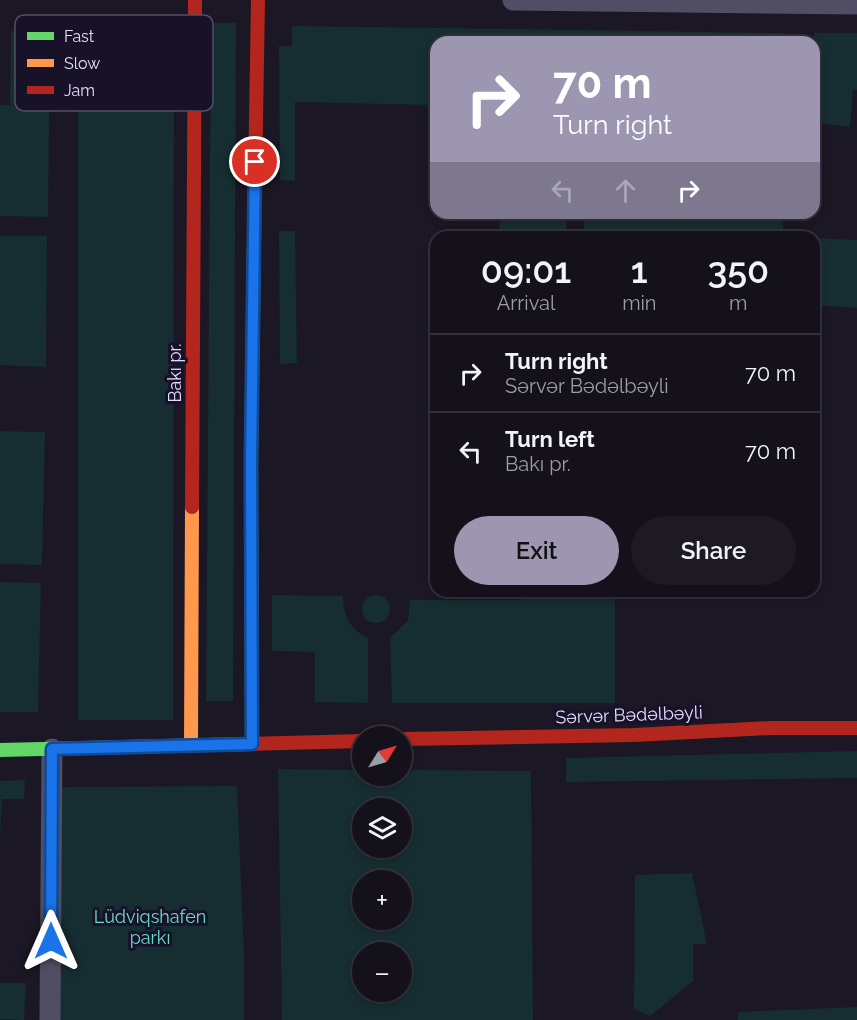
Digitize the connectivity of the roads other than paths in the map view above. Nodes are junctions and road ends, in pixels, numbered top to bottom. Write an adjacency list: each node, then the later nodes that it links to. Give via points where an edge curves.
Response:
1 (195, 0): 5 (street, Bakı pr.)
2 (258, 0): 10 (street, via 251,463)
3 (513, 0): 4 (street)
4 (857, 4)
5 (195, 15)
6 (194, 111): 11 (street, Bakı pr.)
7 (857, 728): 8 (street, Sərvər Bədəlbəyli)
8 (412, 740)
9 (352, 741): 10 (street)
10 (252, 744): 11 (street)
11 (191, 746): 12 (street)
12 (52, 749): 13 (street); 14 (street)
13 (0, 750)
14 (50, 1020)

